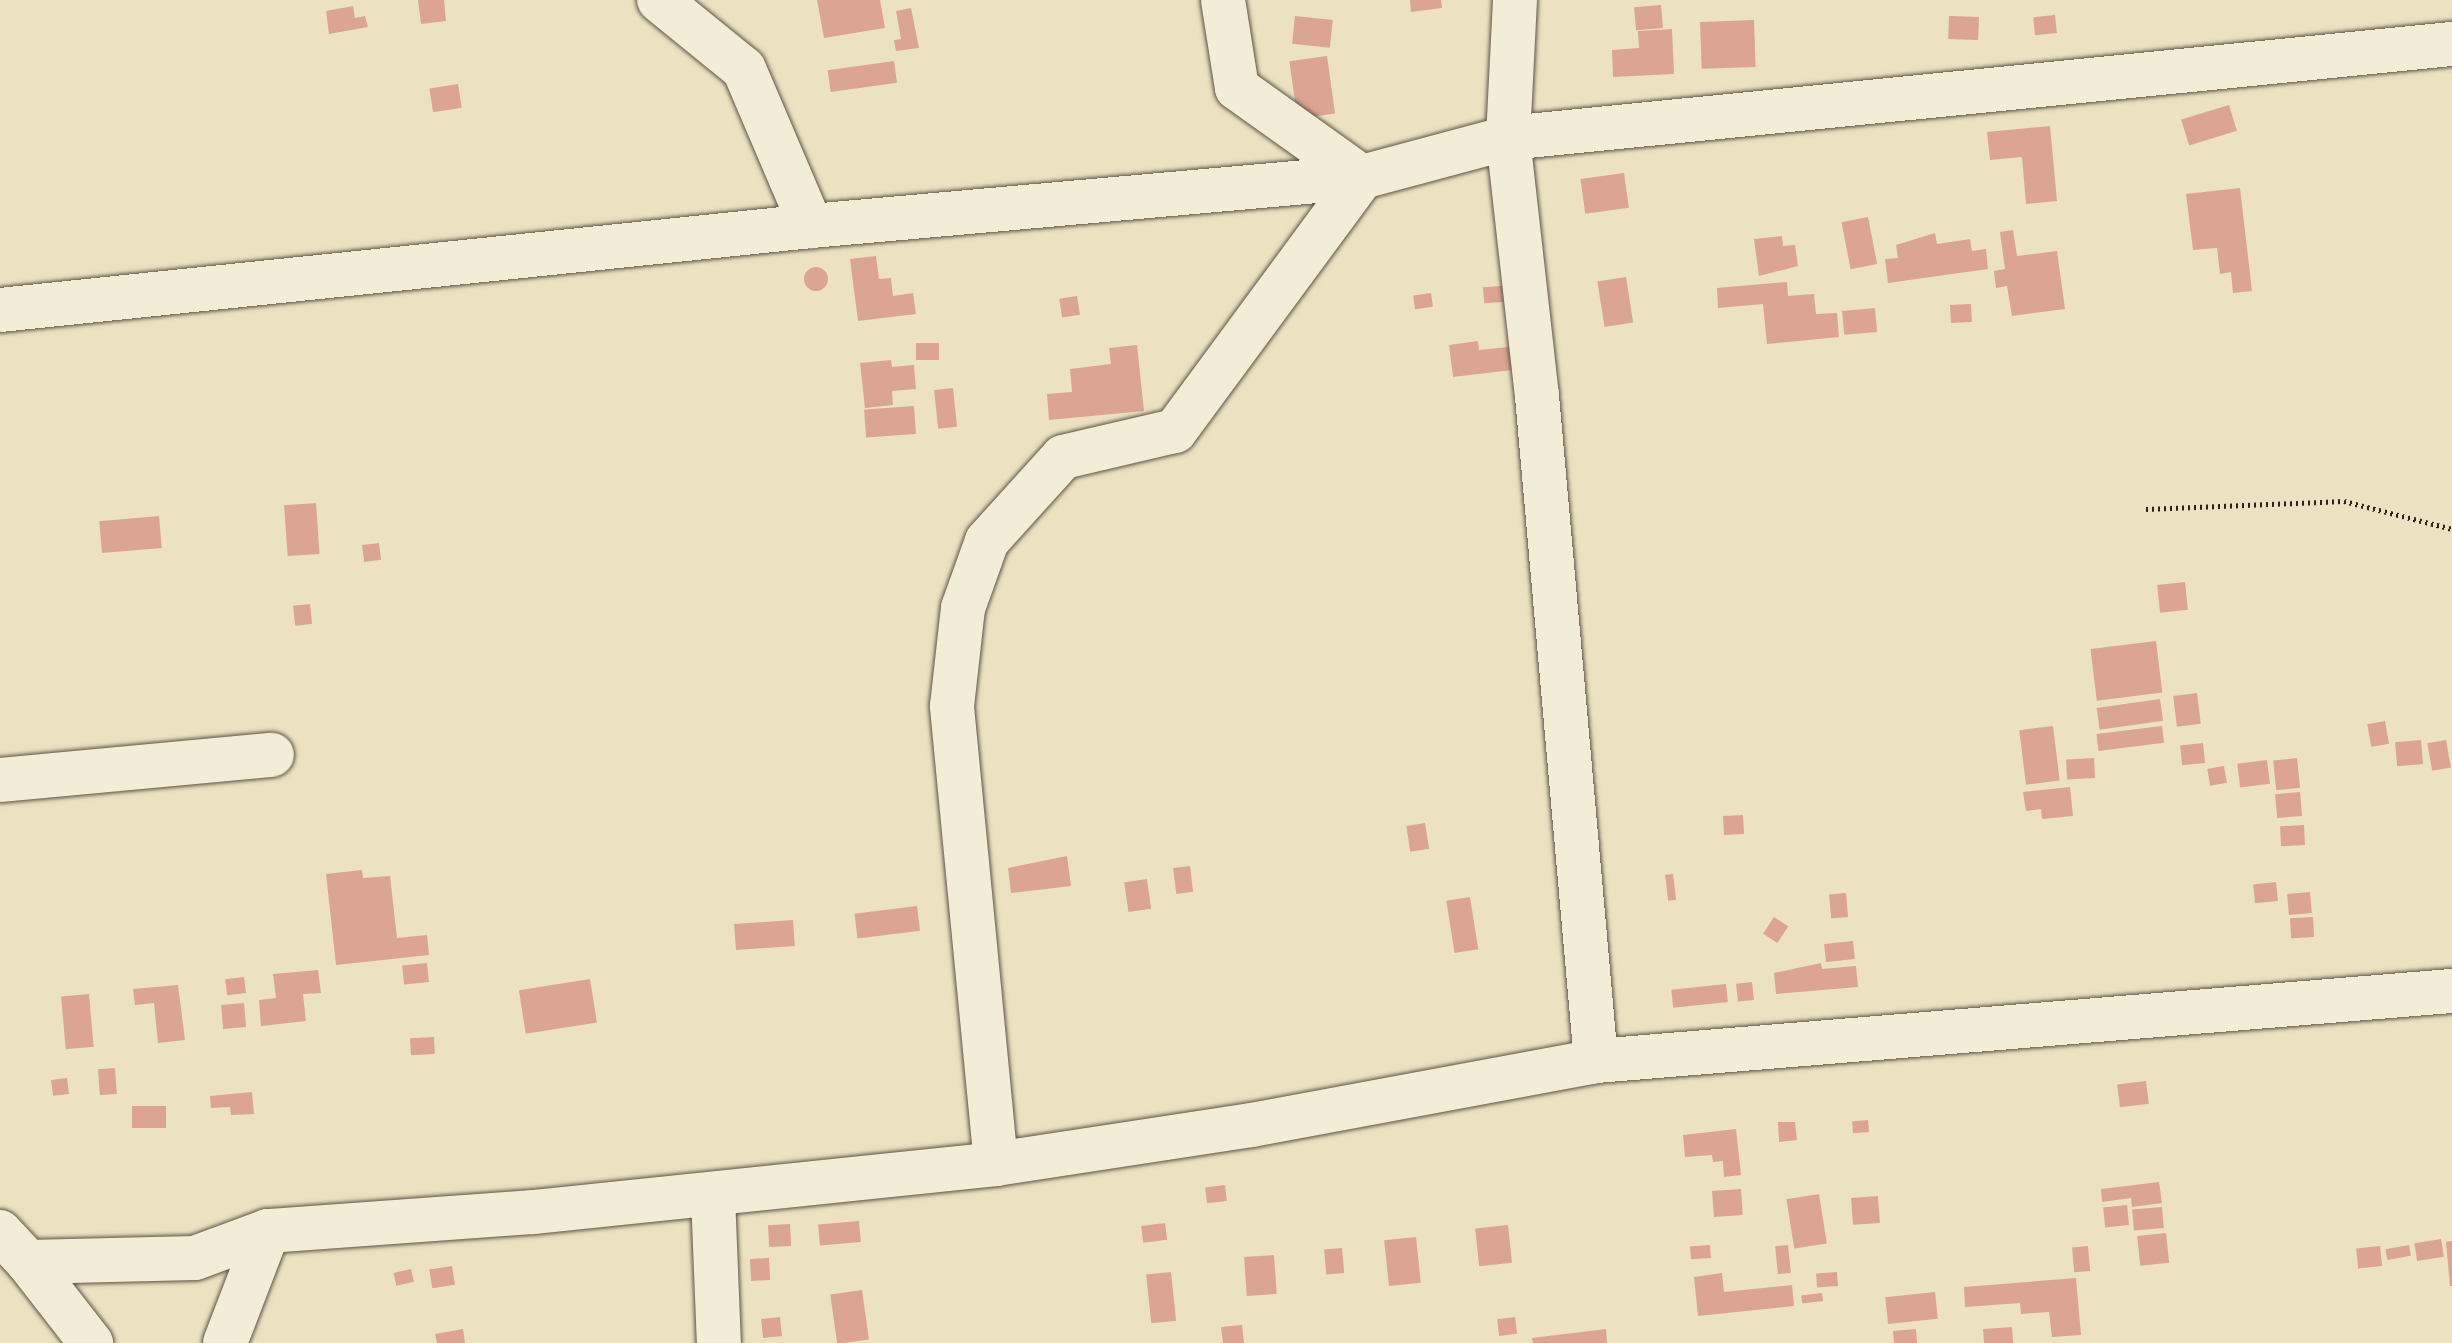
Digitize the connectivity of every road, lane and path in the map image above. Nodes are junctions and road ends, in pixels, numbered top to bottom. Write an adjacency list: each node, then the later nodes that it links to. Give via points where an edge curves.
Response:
1 (659, 0): 7 (street, via 744,69)
2 (1223, 0): 6 (street, via 1237,88)
3 (1515, 0): 5 (street)
4 (2452, 44): 5 (street)
5 (1508, 138): 6 (street); 14 (street, via 1537,396)
6 (1362, 177): 7 (street); 15 (street, via 1175,431 1063,457 987,541 963,608 952,706)
7 (811, 226): 8 (street)
8 (0, 310)
9 (2146, 509): 10 (path, via 2344,501)
10 (2452, 529)
11 (272, 755): 12 (street)
12 (0, 780)
13 (2452, 991): 14 (street)
14 (1596, 1061): 15 (street, via 1251,1125)
15 (996, 1164): 16 (street)
16 (713, 1196): 17 (street); 21 (street)
17 (268, 1231): 18 (street, via 195,1258); 20 (street)
18 (14, 1247): 19 (street)
19 (91, 1343)
20 (225, 1343)
21 (719, 1343)

